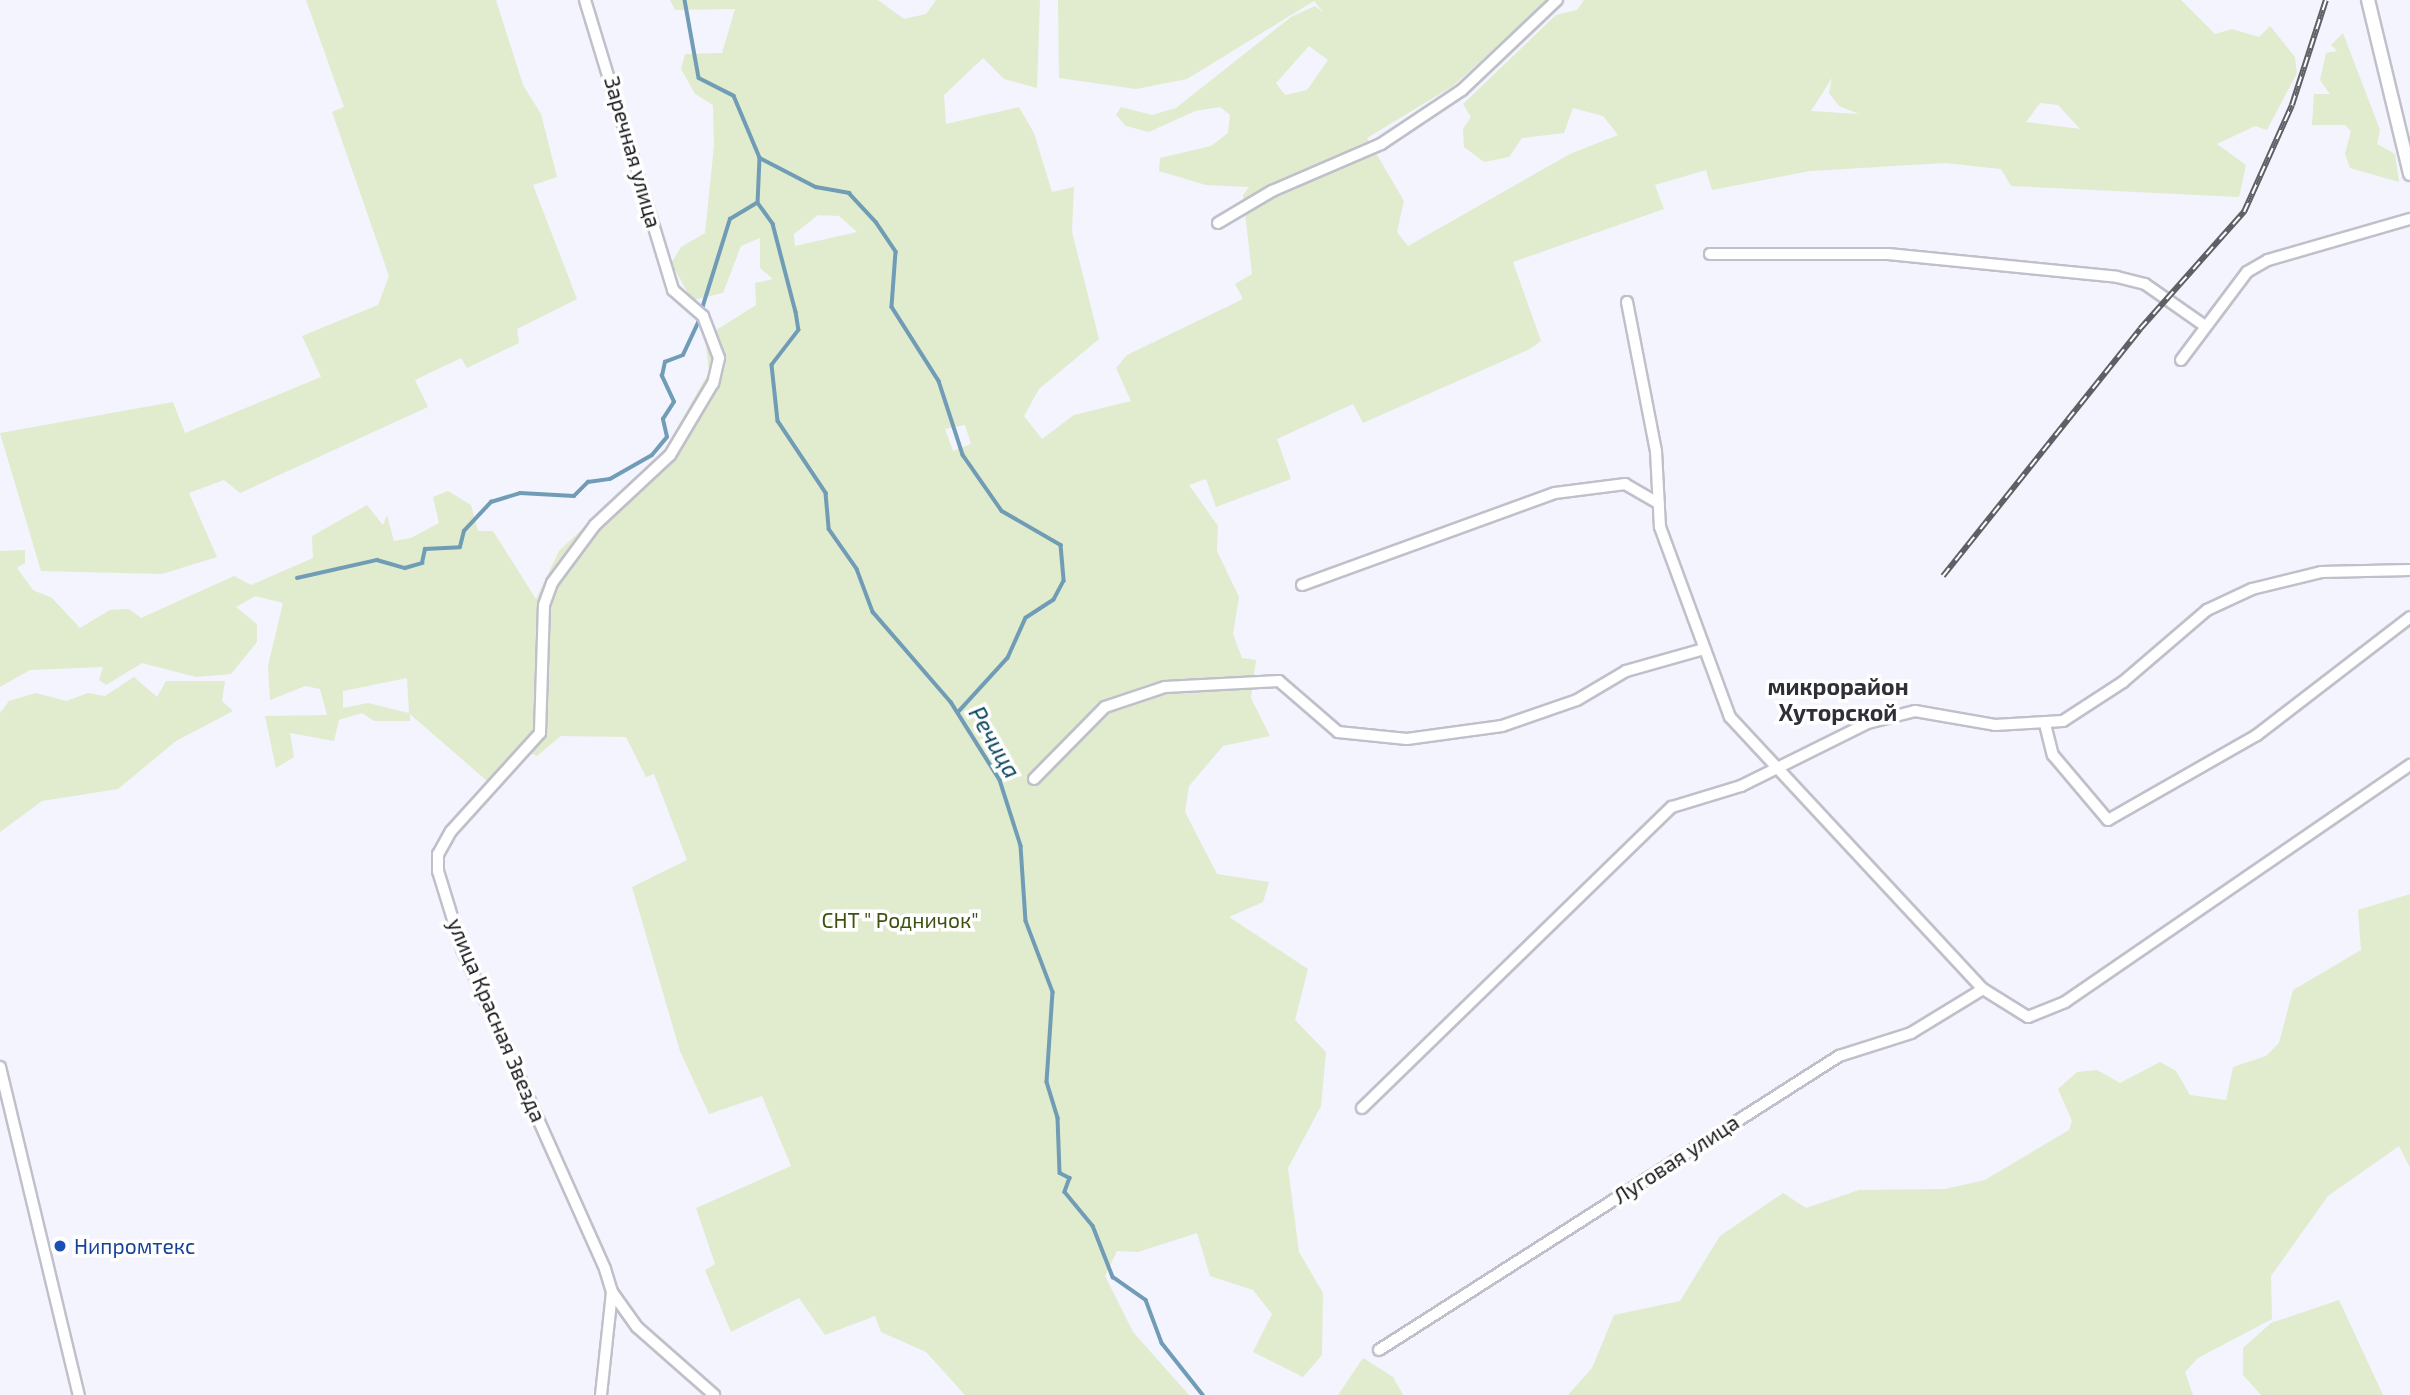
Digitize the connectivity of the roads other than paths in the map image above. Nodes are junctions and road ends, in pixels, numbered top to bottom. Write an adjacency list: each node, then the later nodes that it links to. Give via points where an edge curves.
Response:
1 (585, 0): 17 (street, Заречная улица, via 673,290 703,316 715,336 713,383 670,455 595,524 552,583 544,606)
2 (1557, 0): 6 (street, via 1462,90 1381,144 1272,191)
3 (2368, 0): 4 (street)
4 (2410, 174)
5 (2410, 219): 9 (street, via 2268,260 2247,272)
6 (1218, 223)
7 (1710, 254): 9 (street, via 1888,254 2117,277 2145,284)
8 (1627, 302): 11 (street, via 1656,451)
9 (2205, 327): 10 (street)
10 (2181, 360)
11 (1659, 504): 13 (street, via 1625,484 1555,493); 15 (street, via 1660,527)
12 (2410, 570): 16 (street, via 2321,572 2252,589 2207,610 2085,709)
13 (1301, 585)
14 (2410, 617): 16 (street, via 2257,736 2108,820 2053,755)
15 (1704, 649): 19 (street, via 1730,717); 20 (street, via 1626,671 1577,700 1502,726 1407,739 1338,732 1279,681 1165,687 1105,707)
16 (2045, 724): 19 (street, via 1995,725 1915,711 1868,723)
17 (540, 733): 24 (street, улица Красная Звезда, via 452,831 438,853 438,872 462,949)
18 (2410, 765): 21 (street, via 2065,1002 2028,1017)
19 (1775, 767): 21 (street); 23 (street, via 1741,786 1672,807 1645,828)
20 (1034, 779)
21 (1983, 989): 25 (street, Луговая улица, via 1911,1034 1839,1056)
22 (0, 1068): 26 (street)
23 (1362, 1108)
24 (612, 1292): 27 (street, улица Красная Звезда); 28 (street, улица Красная Звезда, via 637,1327)
25 (1379, 1350)
26 (79, 1395)
27 (601, 1395)
28 (715, 1395)

